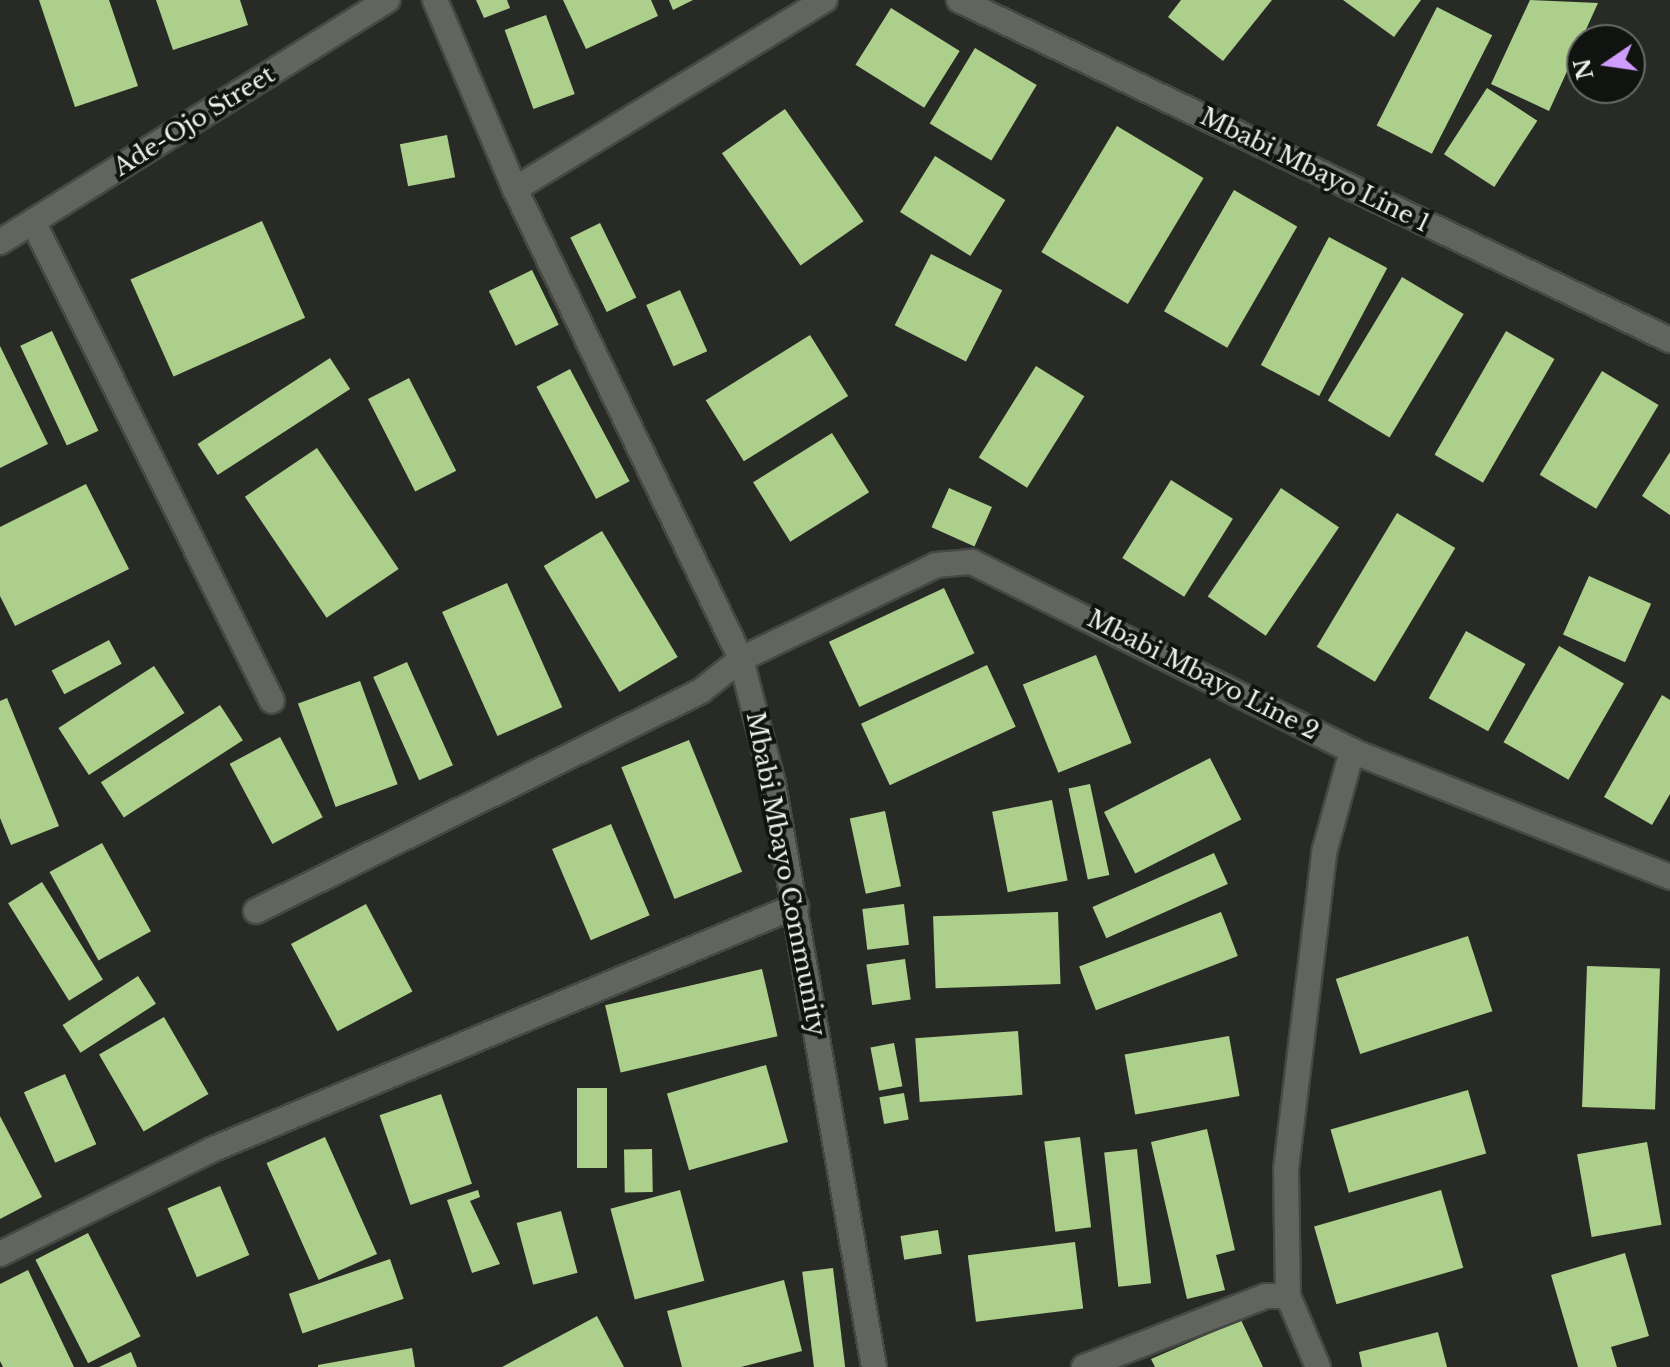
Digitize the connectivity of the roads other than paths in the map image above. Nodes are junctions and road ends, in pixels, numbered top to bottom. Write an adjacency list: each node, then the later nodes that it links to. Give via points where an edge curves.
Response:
1 (388, 0): 6 (street, Ade-Ojo Street)
2 (435, 0): 5 (street, Mbabi Mbayo Community)
3 (825, 0): 5 (street)
4 (959, 0): 8 (street, Mbabi Mbayo Line 1)
5 (515, 189): 9 (street, Mbabi Mbayo Community)
6 (33, 222): 7 (street, Ade-Ojo Street); 10 (street)
7 (0, 242)
8 (1670, 340)
9 (741, 659): 11 (street, Mbabi Mbayo Line 2, via 936,565 972,562); 13 (street, Mbabi Mbayo Community); 14 (street, Mbabi Mbayo Line 2, via 701,691)
10 (272, 701)
11 (1352, 751): 12 (street, Mbabi Mbayo Line 2); 16 (street, via 1325,849 1286,1169)
12 (1670, 877)
13 (796, 906): 15 (street, via 211,1150); 17 (street, Mbabi Mbayo Community)
14 (256, 911)
15 (0, 1254)
16 (1288, 1296): 18 (street, via 1266,1296); 19 (street)
17 (874, 1367)
18 (1084, 1367)
19 (1318, 1367)

